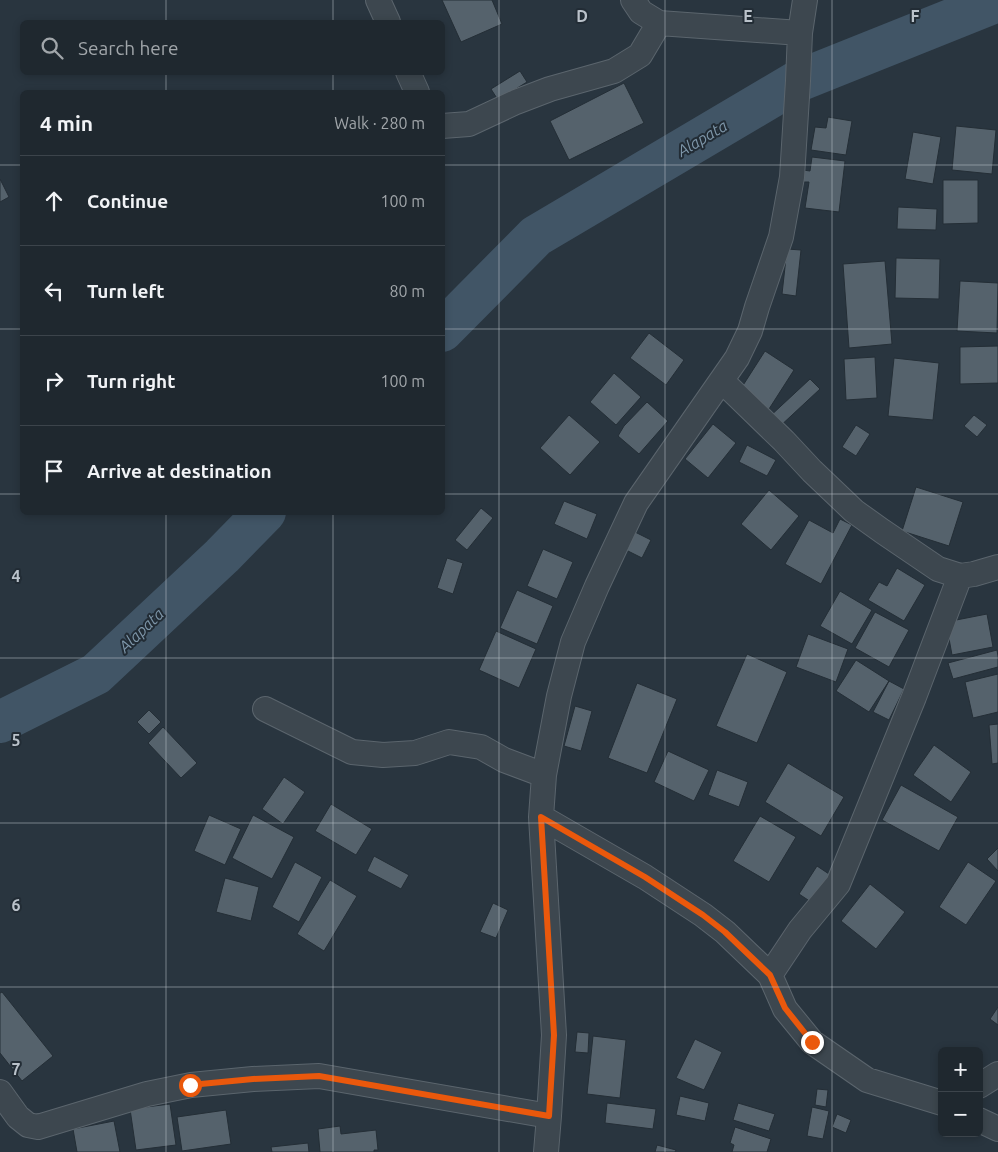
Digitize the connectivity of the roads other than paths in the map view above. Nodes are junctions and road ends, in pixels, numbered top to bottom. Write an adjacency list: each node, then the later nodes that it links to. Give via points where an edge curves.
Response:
1 (378, 0): 4 (street)
2 (634, 0): 5 (street, via 641,12)
3 (804, 0): 6 (street)
4 (387, 20)
5 (659, 23): 6 (street); 9 (street, via 640,55 614,71 550,89 470,124)
6 (800, 33): 10 (street, via 792,177 781,237 750,331)
7 (409, 75): 8 (street)
8 (416, 90)
9 (445, 126)
10 (722, 381): 12 (street, via 854,511 938,569); 14 (street, via 636,503 597,586 573,642)
11 (998, 567): 12 (street)
12 (960, 576): 16 (street, via 838,884 800,930)
13 (265, 709): 14 (street, via 352,752 383,755 415,753 449,742 481,747 504,760)
14 (544, 775): 15 (street)
15 (541, 817): 16 (street, via 703,915); 21 (street, via 554,1035)
16 (770, 975): 20 (street, via 785,1008 812,1042 866,1080)
17 (998, 1074): 18 (street)
18 (983, 1083)
19 (0, 1092): 21 (street, via 18,1117 28,1125 38,1127 147,1094 190,1085 319,1076)
20 (938, 1102)
21 (549, 1116): 24 (street)
22 (983, 1122): 23 (street)
23 (998, 1129)
24 (546, 1152)

